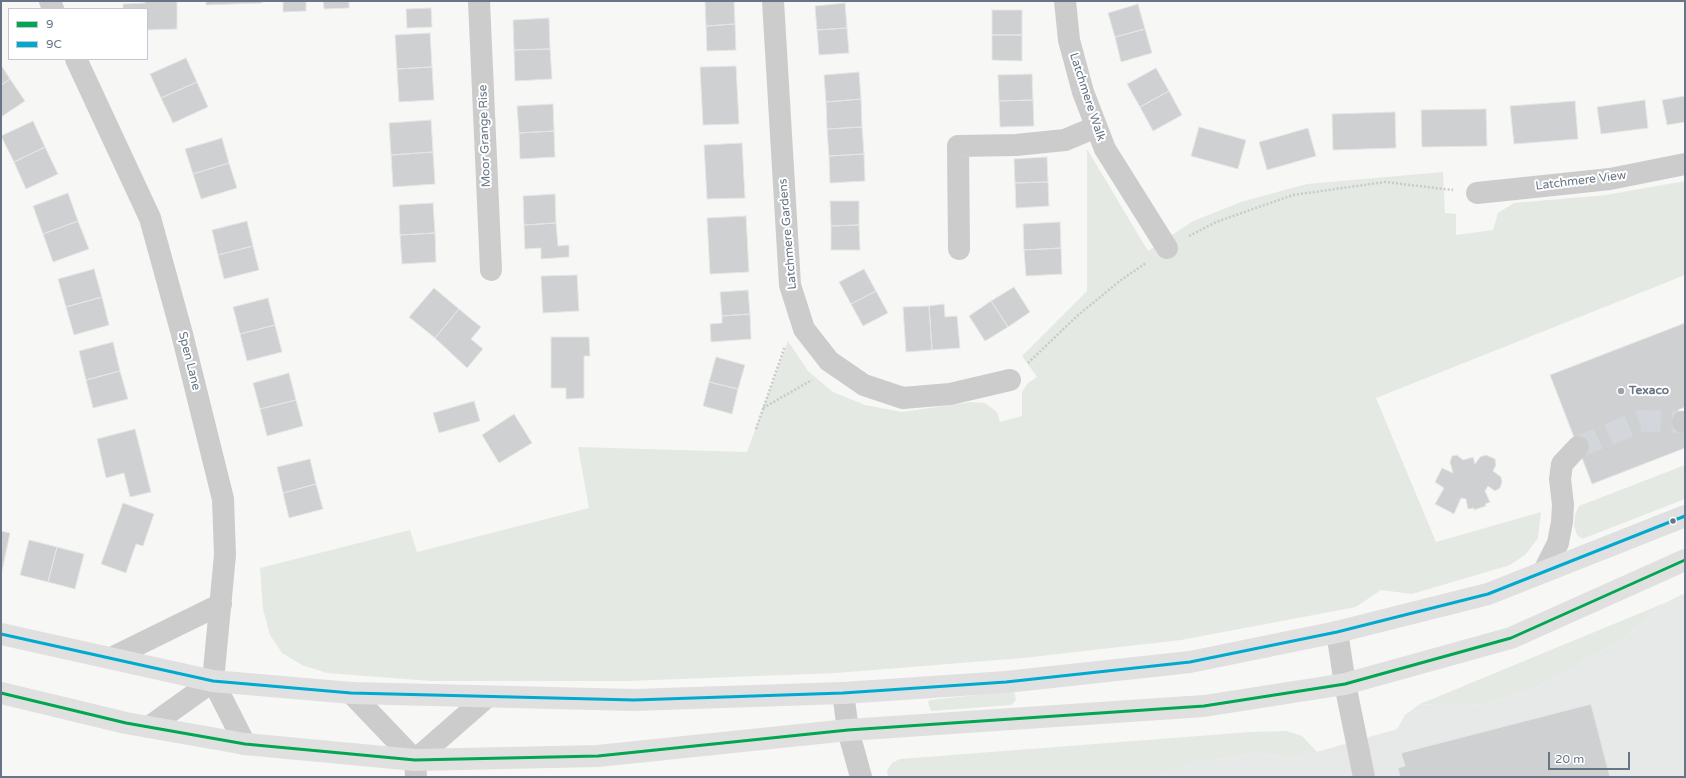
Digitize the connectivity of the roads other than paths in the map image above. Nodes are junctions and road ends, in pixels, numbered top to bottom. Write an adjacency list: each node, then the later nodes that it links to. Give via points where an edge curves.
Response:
1 (479, 1): 10 (street, Moor Grange Rise)
2 (773, 1): 11 (street, Latchmere Gardens, via 790,285 804,329 829,361 837,367 864,385 903,398 950,394)
3 (1065, 1): 5 (street, Latchmere Walk, via 1069,40 1083,92)
4 (76, 60): 16 (street, Spen Lane, via 150,218 182,334 223,499 226,555)
5 (1096, 127): 8 (street, Latchmere Walk, via 1105,149); 9 (street, via 1065,140 1016,145 958,146)
6 (1685, 164): 7 (street, Latchmere View, via 1610,179)
7 (1477, 193)
8 (1167, 248)
9 (959, 249)
10 (491, 270)
11 (1010, 380)
12 (1578, 447): 15 (street, via 1562,464 1562,522 1558,543)
13 (1685, 516): 15 (highway)
14 (1685, 560): 21 (highway, via 1511,638)
15 (1544, 571): 17 (highway, via 1488,594)
16 (221, 604): 19 (street); 20 (street, Spen Lane)
17 (1337, 632): 21 (street); 24 (highway, via 1190,662 1006,682)
18 (1, 634): 19 (highway)
19 (111, 658): 20 (highway)
20 (213, 681): 22 (highway); 26 (street); 28 (street)
21 (1345, 684): 27 (highway, via 1204,706); 31 (street)
22 (351, 692): 25 (highway); 29 (street)
23 (1, 693): 26 (highway)
24 (843, 693): 25 (highway, via 634,700); 27 (street)
25 (487, 697): 29 (street)
26 (149, 727): 28 (highway)
27 (848, 730): 29 (highway, via 598,756); 30 (street)
28 (245, 744): 29 (highway)
29 (416, 769)
30 (861, 777)
31 (1364, 777)

